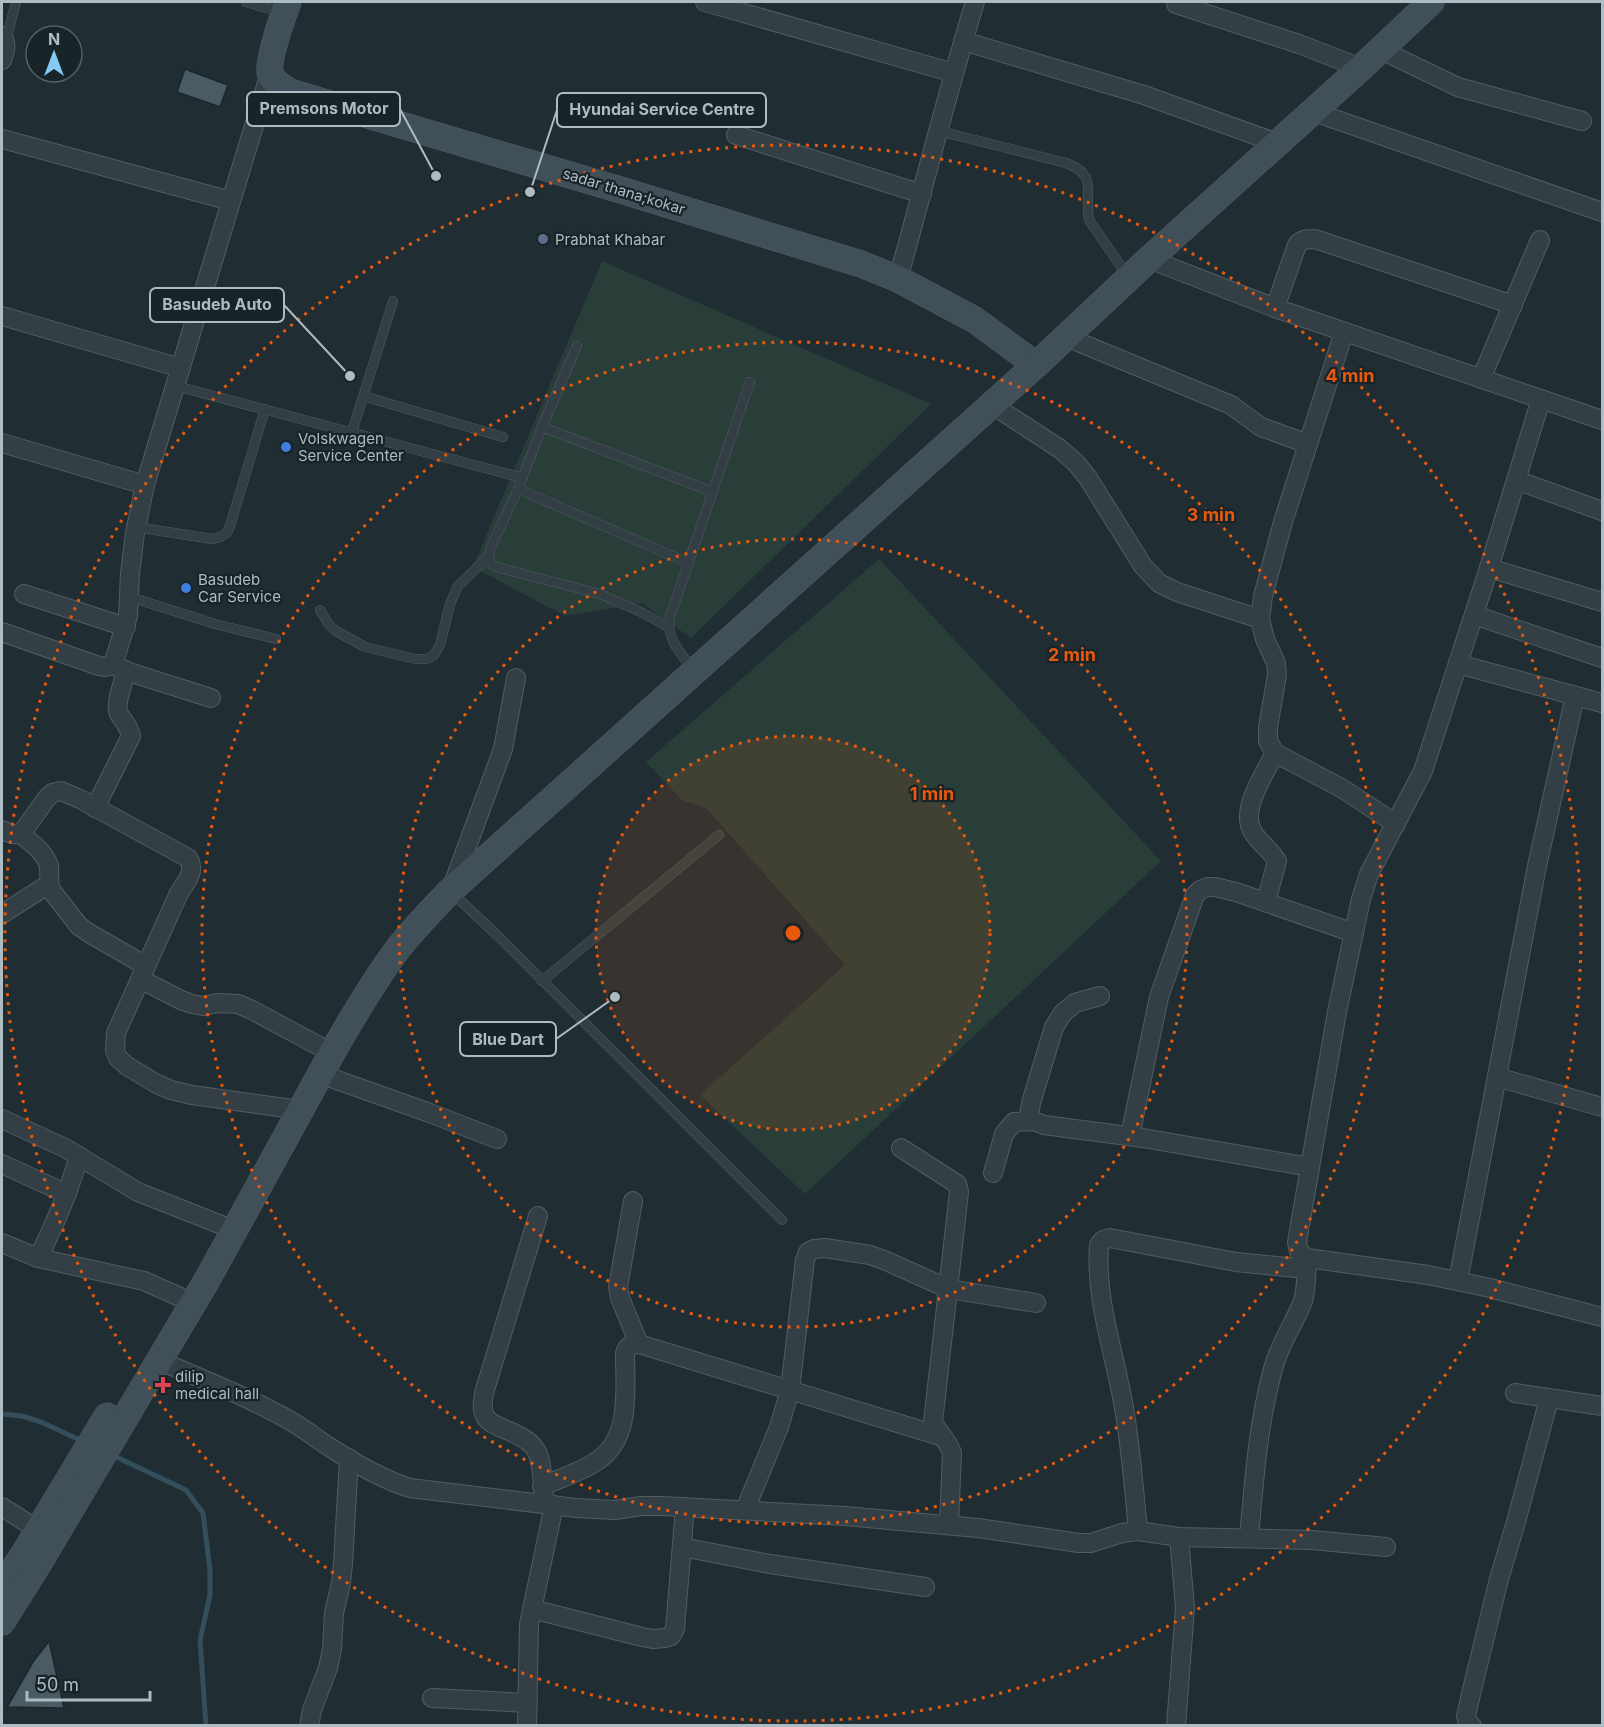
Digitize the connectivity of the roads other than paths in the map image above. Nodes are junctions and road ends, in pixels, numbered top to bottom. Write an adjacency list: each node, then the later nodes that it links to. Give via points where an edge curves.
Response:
1 (16, 2): 8 (lane)
2 (246, 2): 7 (lane)
3 (705, 2): 14 (street)
4 (975, 2): 9 (street)
5 (1431, 2): 10 (main road)
6 (1176, 4): 12 (street)
7 (286, 7): 13 (main road)
8 (4, 39): 11 (street)
9 (963, 41): 14 (street); 20 (street, via 1144,95)
10 (1381, 50): 12 (main road); 16 (street, via 1458,87)
11 (2, 60)
12 (1361, 68): 15 (main road)
13 (270, 73): 22 (street); 27 (main road, sadar thana;kokar, via 278,85 290,92 624,190)
14 (954, 73): 17 (street)
15 (1314, 112): 20 (main road); 23 (street)
16 (1582, 121)
17 (939, 130): 21 (street); 26 (lane, via 1082,170 1088,188 1089,220)
18 (736, 135): 21 (street)
19 (2, 139): 22 (street)
20 (1277, 143): 25 (main road)
21 (922, 194): 27 (street)
22 (231, 201): 36 (street)
23 (1602, 212)
24 (1540, 240): 29 (street)
25 (1149, 259): 26 (main road); 30 (street)
26 (1129, 278): 33 (main road)
27 (898, 279): 35 (main road, sadar thana;kokar, via 975,320)
28 (393, 301): 40 (lane)
29 (1513, 304): 30 (street, via 1305,239 1297,245); 37 (street)
30 (1275, 308): 32 (street)
31 (2, 316): 36 (street)
32 (1344, 332): 37 (street); 49 (street)
33 (1066, 337): 35 (main road); 49 (street, via 1231,405 1261,427)
34 (577, 346): 45 (lane)
35 (1036, 364): 42 (main road)
36 (181, 368): 39 (street)
37 (1482, 379): 41 (street)
38 (750, 382): 54 (lane)
39 (176, 386): 43 (lane); 52 (street)
40 (363, 396): 46 (lane); 47 (lane)
41 (1541, 399): 44 (street); 51 (street)
42 (991, 404): 65 (street, via 1076,463 1143,566 1159,583); 73 (main road)
43 (265, 409): 46 (lane); 56 (lane, via 227,533 212,539)
44 (1602, 420)
45 (542, 427): 50 (lane); 54 (lane)
46 (352, 432): 50 (lane)
47 (503, 436)
48 (2, 442): 52 (street)
49 (1308, 444): 65 (street, via 1280,533)
50 (523, 478): 53 (lane)
51 (1516, 480): 55 (street); 59 (street)
52 (146, 485): 56 (street)
53 (518, 489): 57 (lane); 58 (lane)
54 (713, 492): 58 (lane)
55 (1602, 511)
56 (136, 527): 61 (street)
57 (489, 556): 63 (lane, via 458,586 440,645 427,659 365,646 336,631); 67 (lane, via 494,566 600,594)
58 (689, 562): 67 (lane)
59 (1489, 568): 62 (street); 64 (street)
60 (24, 594): 66 (street)
61 (130, 597): 66 (street); 69 (lane)
62 (1602, 602)
63 (320, 610)
64 (1474, 615): 70 (street); 71 (street)
65 (1260, 619): 78 (street, via 1276,663 1268,727 1268,741)
66 (126, 627): 72 (street)
67 (668, 627): 73 (lane, via 676,648)
68 (2, 632): 72 (street, via 99,666)
69 (276, 639)
70 (1602, 658)
71 (1458, 664): 75 (street); 80 (street, via 1423,771)
72 (120, 668): 76 (street); 79 (street, via 117,712 131,736)
73 (695, 671): 85 (main road)
74 (516, 678): 85 (street, via 503,749)
75 (1575, 696): 77 (street); 93 (street, via 1537,866)
76 (211, 698)
77 (1602, 703)
78 (1275, 753): 80 (street, via 1343,789); 86 (street, via 1249,806 1252,831 1277,861)
79 (95, 808): 82 (street, via 61,790 52,793); 89 (street, via 180,853 192,864)
80 (1396, 824): 88 (street, via 1369,874)
81 (2, 830): 82 (street)
82 (21, 834): 84 (street, via 45,857)
83 (719, 836): 90 (lane)
84 (49, 884): 87 (street); 89 (street, via 79,926)
85 (450, 891): 90 (lane); 92 (main road, via 398,949)
86 (1266, 902): 88 (street); 98 (street, via 1215,887 1195,895 1159,997)
87 (2, 914)
88 (1354, 933): 104 (street)
89 (143, 973): 92 (street, via 192,1004 238,1004 252,1010); 95 (street, via 114,1040 118,1058 127,1066 171,1090)
90 (542, 981): 109 (lane)
91 (1100, 996): 97 (street, via 1075,1004 1054,1027 1031,1103 1029,1116)
92 (326, 1063): 95 (main road); 99 (street, via 427,1112)
93 (1497, 1077): 94 (street); 114 (street)
94 (1602, 1107)
95 (300, 1110): 100 (main road)
96 (2, 1119): 102 (street)
97 (1034, 1121): 98 (street); 105 (street, via 1014,1122 1004,1134)
98 (1130, 1136): 104 (street)
99 (497, 1139)
100 (280, 1147): 110 (main road, via 261,1162); 120 (main road, via 274,1171); 126 (main road, via 255,1182)
101 (902, 1148): 115 (street, via 957,1184 959,1202)
102 (79, 1156): 106 (street); 110 (street, via 138,1192)
103 (2, 1164): 106 (street)
104 (1310, 1167): 113 (street, via 1297,1242)
105 (993, 1173)
106 (67, 1194): 112 (street)
107 (633, 1201): 119 (street, via 618,1287)
108 (538, 1216): 128 (street, via 482,1406 488,1422 530,1442 537,1452)
109 (782, 1220)
110 (224, 1226): 116 (main road)
111 (2, 1243): 112 (street)
112 (38, 1258): 116 (street, via 144,1281)
113 (1306, 1264): 114 (street); 135 (street, via 1236,1262 1110,1238 1099,1245 1100,1286 1125,1408); 137 (street, via 1304,1299 1269,1382)
114 (1458, 1281): 118 (street)
115 (949, 1289): 117 (street); 121 (street, via 870,1256 825,1248 808,1252); 125 (street, via 933,1422)
116 (180, 1297): 126 (main road)
117 (1036, 1304)
118 (1602, 1317)
119 (639, 1344): 121 (street); 128 (street, via 626,1348 625,1407 615,1443 599,1460)
120 (165, 1363): 126 (main road); 127 (street, via 257,1403)
121 (790, 1390): 125 (street); 132 (street)
122 (1515, 1393): 123 (street)
123 (1549, 1399): 124 (street); 151 (street, via 1471,1694 1466,1716)
124 (1602, 1406)
125 (943, 1437): 133 (street, via 952,1453)
126 (101, 1450): 134 (main road); 142 (main road); 144 (main road); 145 (main road, via 25,1599)
127 (349, 1458): 129 (street, via 393,1483 410,1488); 148 (street, via 333,1649)
128 (542, 1486): 129 (street)
129 (549, 1505): 130 (street, via 615,1510); 143 (street)
130 (685, 1507): 132 (street); 138 (street)
131 (2, 1508): 134 (street)
132 (745, 1510): 133 (street)
133 (949, 1525): 135 (street, via 1079,1544)
134 (38, 1530): 140 (main road)
135 (1138, 1531): 136 (street)
136 (1179, 1537): 137 (street); 150 (street, via 1185,1608)
137 (1249, 1538): 139 (street)
138 (682, 1547): 141 (street); 143 (street, via 675,1629 671,1636 642,1637)
139 (1386, 1547)
140 (2, 1587)
141 (925, 1587)
142 (2, 1604)
143 (532, 1610): 147 (street)
144 (2, 1622)
145 (2, 1633)
146 (432, 1698): 147 (street)
147 (528, 1703): 149 (street)
148 (309, 1725)
149 (527, 1725)
150 (1176, 1725)
151 (1472, 1725)

